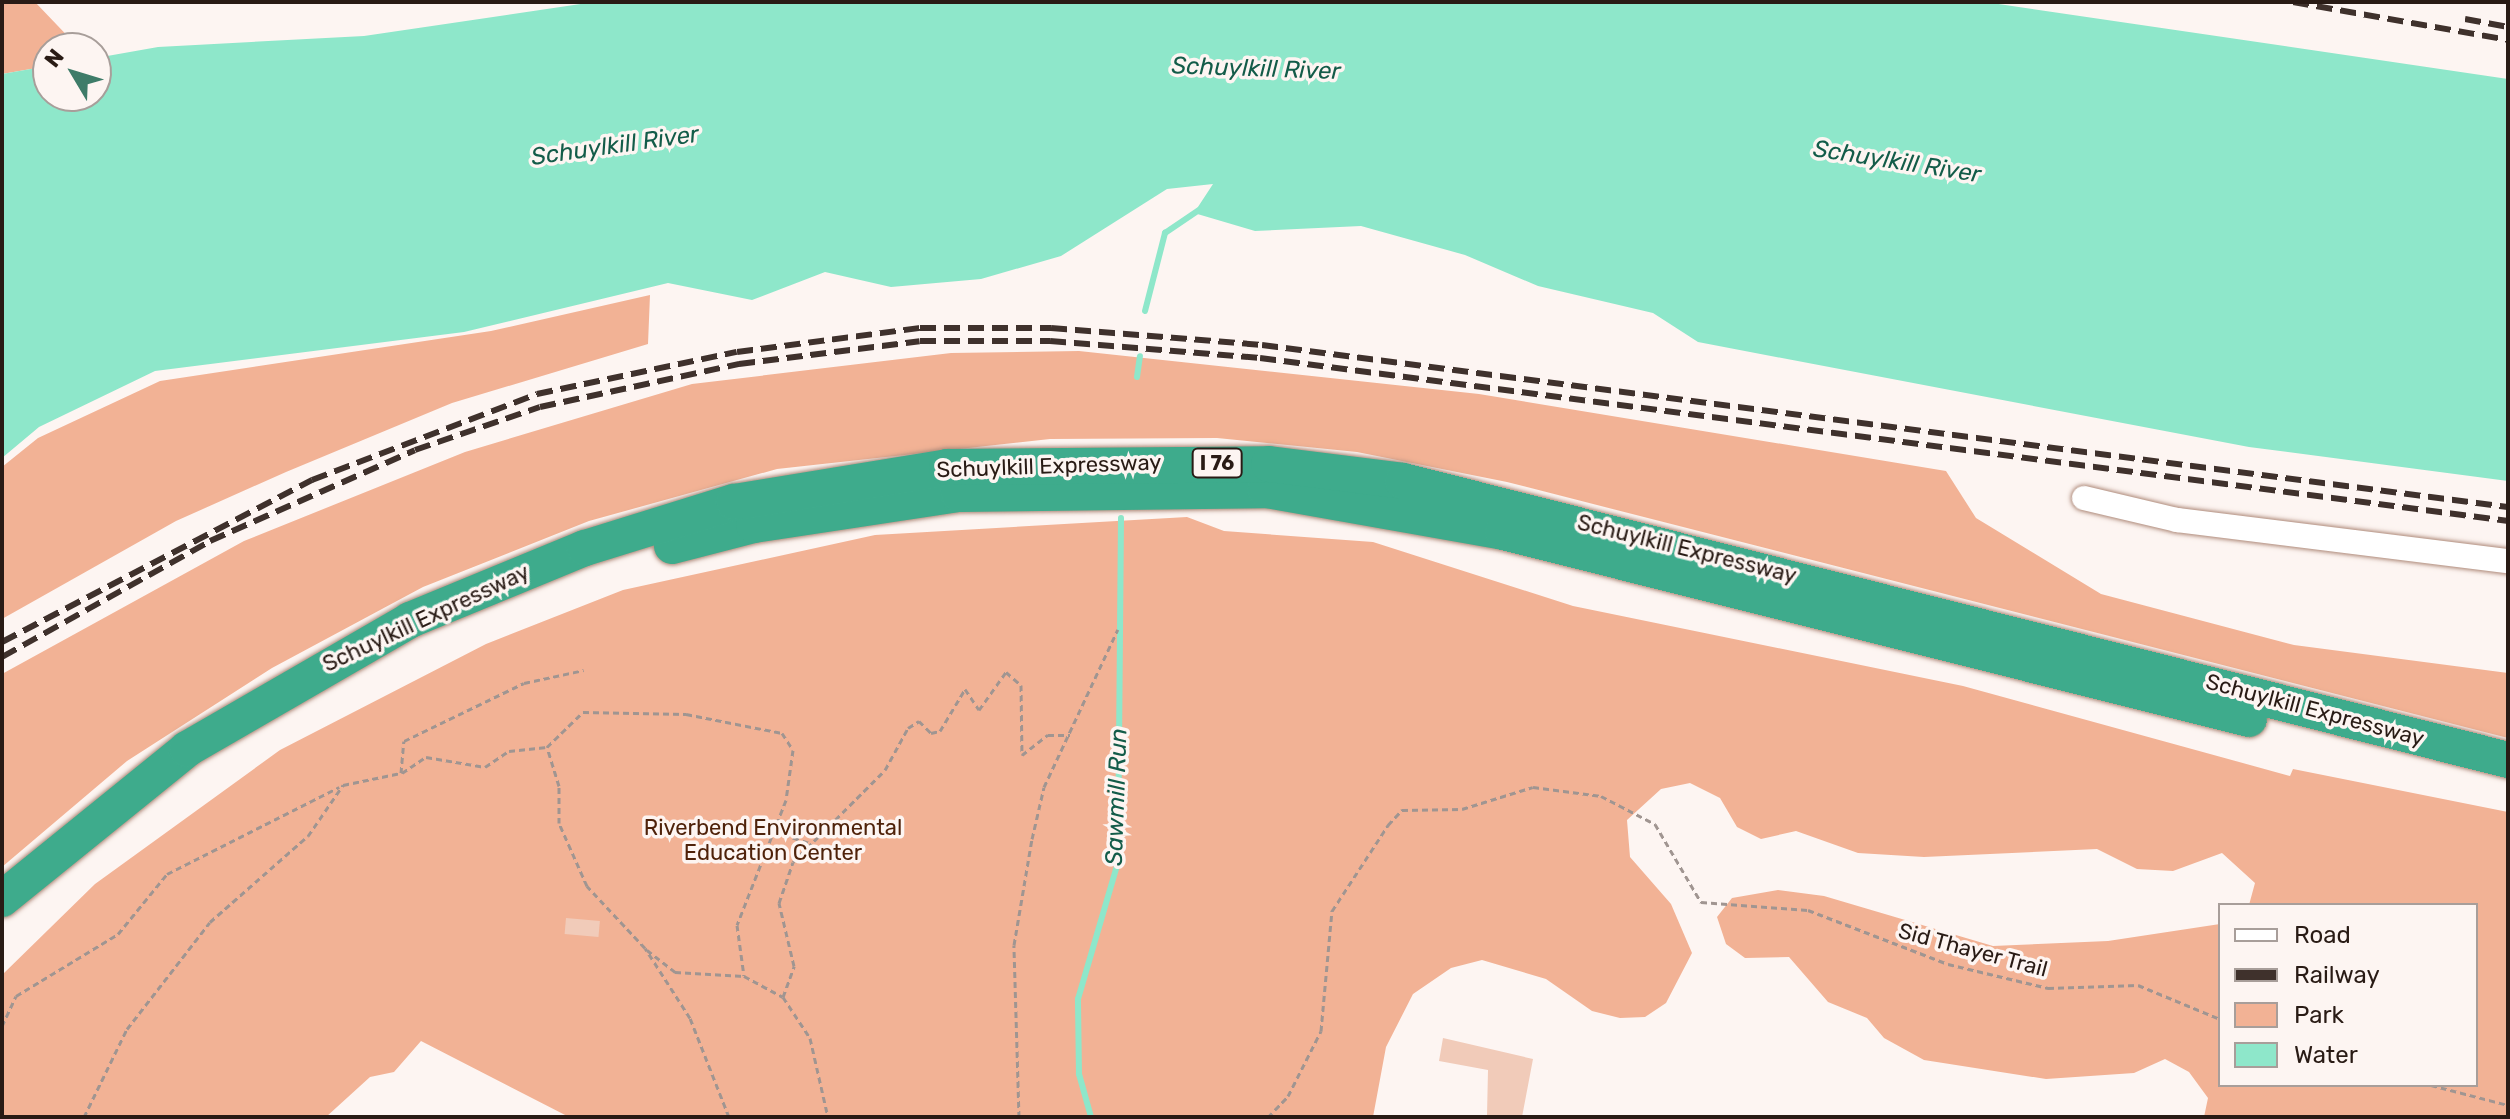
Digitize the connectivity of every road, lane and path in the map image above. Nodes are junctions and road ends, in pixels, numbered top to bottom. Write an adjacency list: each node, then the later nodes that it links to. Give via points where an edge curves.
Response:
1 (2084, 498): 2 (lane, via 2177,520)
2 (2508, 561)
3 (1118, 629): 5 (path)
4 (584, 670): 8 (path, via 524,683 404,741)
5 (1070, 735): 12 (path, via 1048,735 1022,755 1021,685 1006,672 979,710 965,689 940,731 931,733 919,721 908,728 885,770); 25 (path, via 1044,787 1014,945 1013,1095)
6 (547, 747): 8 (path, via 509,751 485,767 426,757); 11 (path, via 583,712 686,714 782,733 793,750); 15 (path, via 559,786 559,823 587,886)
7 (2508, 760): 13 (highway, Schuylkill Expressway / I 76, via 1403,481 1269,464 947,467 734,502 585,548 410,620 187,749)
8 (401, 773): 10 (path)
9 (2508, 783): 14 (highway, Schuylkill Expressway / I 76, via 1383,505 1221,488 1034,489 884,502 714,534 587,572 450,626 227,749)
10 (343, 785): 19 (path, via 167,874 118,934 16,996); 22 (path, via 308,836 210,922 127,1029)
11 (773, 830): 12 (path); 16 (path, via 737,925)
12 (812, 844): 17 (path, via 793,862 779,903 794,966)
13 (2, 899)
14 (2, 925)
15 (645, 948): 16 (path, via 675,972); 23 (path, via 690,1018)
16 (744, 976): 17 (path)
17 (783, 997): 24 (path, via 810,1038)
18 (2218, 1018): 26 (path, Sid Thayer Trail, via 2138,985 2048,988 1948,964 1808,910 1701,902 1655,824 1601,796 1533,787 1462,809 1402,810 1388,825 1332,911 1321,1031 1288,1096)
19 (2, 1026)
20 (2439, 1087): 21 (path)
21 (2508, 1105)
22 (84, 1117)
23 (729, 1117)
24 (828, 1117)
25 (1019, 1117)
26 (1268, 1117)

